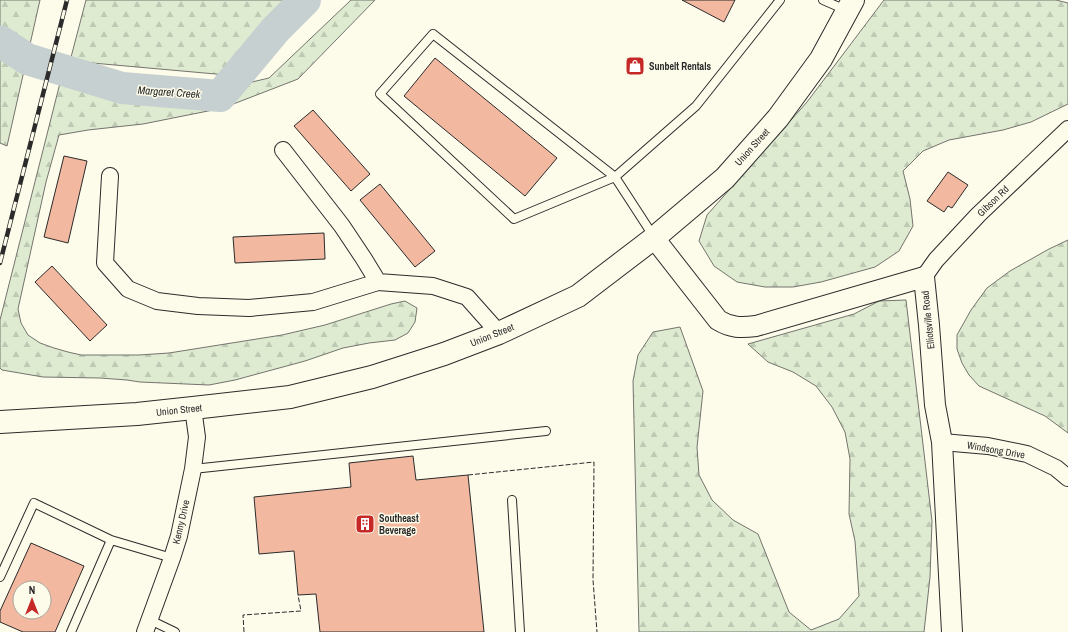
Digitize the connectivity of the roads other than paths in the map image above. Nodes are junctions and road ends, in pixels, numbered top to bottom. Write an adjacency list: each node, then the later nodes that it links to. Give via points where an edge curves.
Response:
1 (780, 0): 7 (lane, via 696,106)
2 (822, 0): 3 (lane)
3 (850, 5): 8 (main road, Union Street, via 821,59 778,118 725,178)
4 (1068, 129): 9 (street, Gibson Rd, via 978,215 936,260)
5 (284, 150): 10 (street, via 342,226)
6 (110, 176): 10 (street, via 105,263 128,289 156,301 249,308 313,302)
7 (615, 177): 7 (lane, via 433,34 380,94 514,219); 8 (lane)
8 (654, 238): 9 (street, Elliotsville Road, via 718,320 726,325 756,326); 11 (main road, Union Street, via 578,296)
9 (924, 277): 15 (street, Elliotsville Road, via 935,405)
10 (378, 282): 11 (street, via 433,286 467,297)
11 (499, 333): 12 (main road, Union Street, via 444,354 290,397)
12 (193, 408): 13 (main road, Union Street, via 137,414); 16 (street, Kenny Drive, via 197,437)
13 (10, 421)
14 (546, 431): 16 (lane)
15 (942, 442): 17 (street, Windsong Drive, via 988,446 1027,454 1056,468); 26 (street, Elliotsville Road)
16 (193, 469): 20 (street, Kenny Drive)
17 (1068, 478)
18 (512, 500): 25 (lane)
19 (111, 540): 20 (lane); 21 (lane, via 34,504); 23 (lane)
20 (172, 558): 22 (street, Kenny Drive)
21 (0, 577)
22 (148, 626): 24 (lane)
23 (71, 632)
24 (175, 632)
25 (520, 632)
26 (952, 632)

